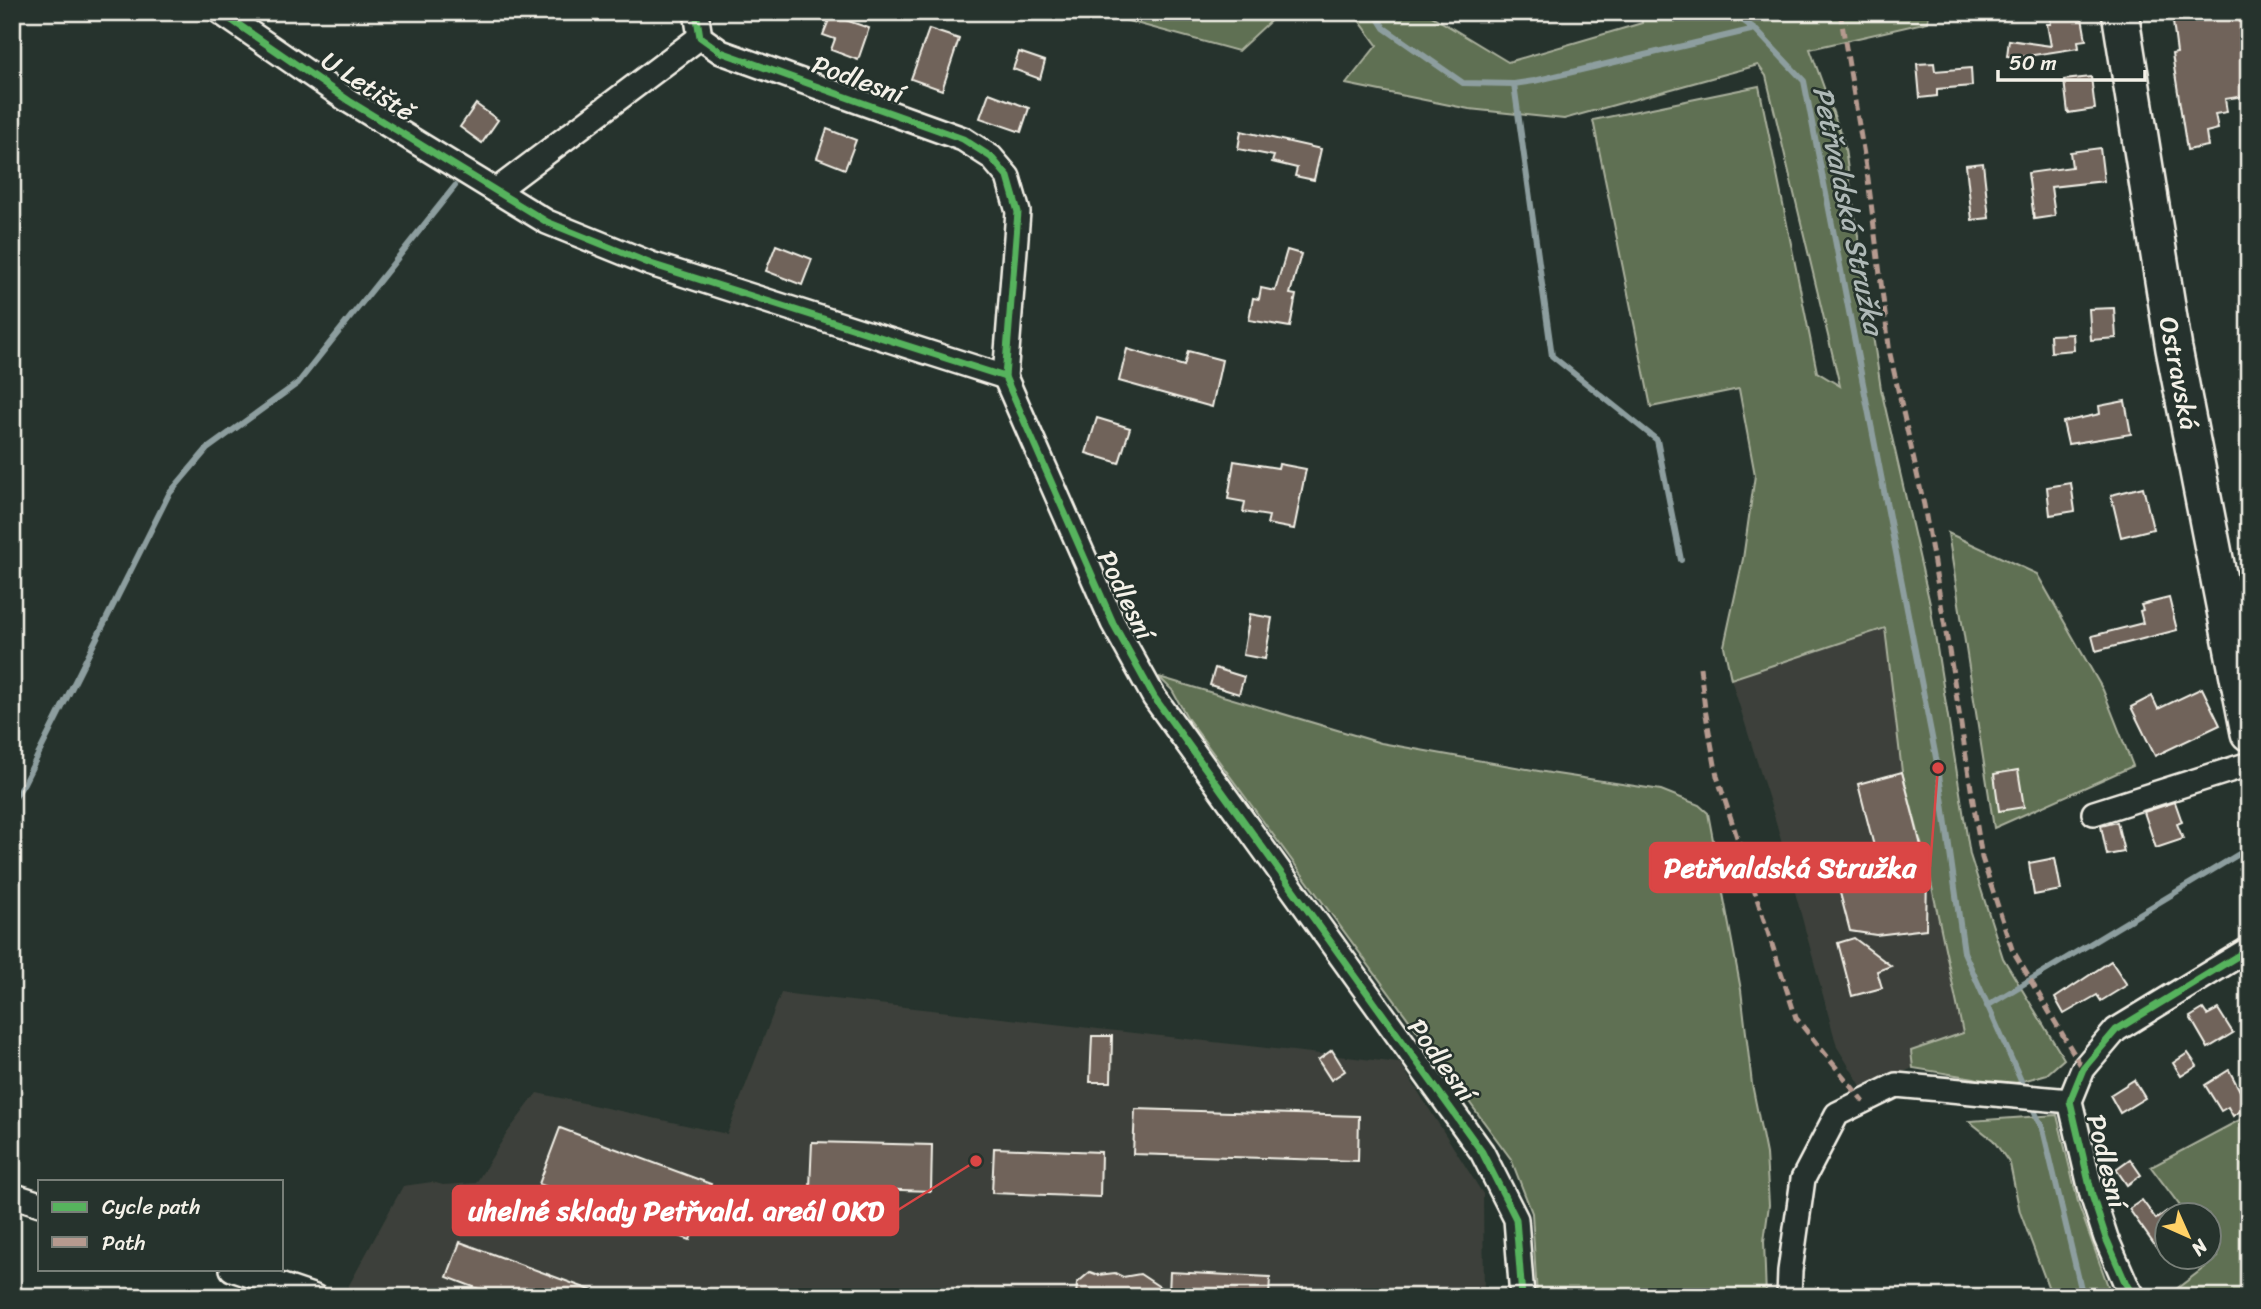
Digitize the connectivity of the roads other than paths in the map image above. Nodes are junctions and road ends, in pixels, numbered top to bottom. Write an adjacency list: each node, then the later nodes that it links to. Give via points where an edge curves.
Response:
1 (220, 12): 5 (street, U Letiště, via 349,101)
2 (696, 12): 4 (street)
3 (2120, 12): 7 (main road, Ostravská, via 2174,348)
4 (700, 37): 5 (street); 6 (street, Podlesní, via 721,52 963,139 991,157 1008,177 1018,212)
5 (497, 190): 6 (street, U Letiště, via 547,222 651,264)
6 (1005, 377): 16 (street, Podlesní, via 1113,623 1154,697 1482,1152 1516,1219)
7 (2249, 733)
8 (2249, 764): 9 (street)
9 (2094, 813)
10 (2249, 949): 11 (street, Podlesní, via 2116,1030 2083,1069)
11 (2070, 1101): 17 (street, Podlesní, via 1896,1085 1837,1114 1803,1179); 18 (street, Podlesní, via 2106,1238)
12 (12, 1195): 13 (street)
13 (38, 1203)
14 (235, 1270): 15 (street)
15 (315, 1297)
16 (1522, 1297)
17 (1789, 1297)
18 (2134, 1297)

